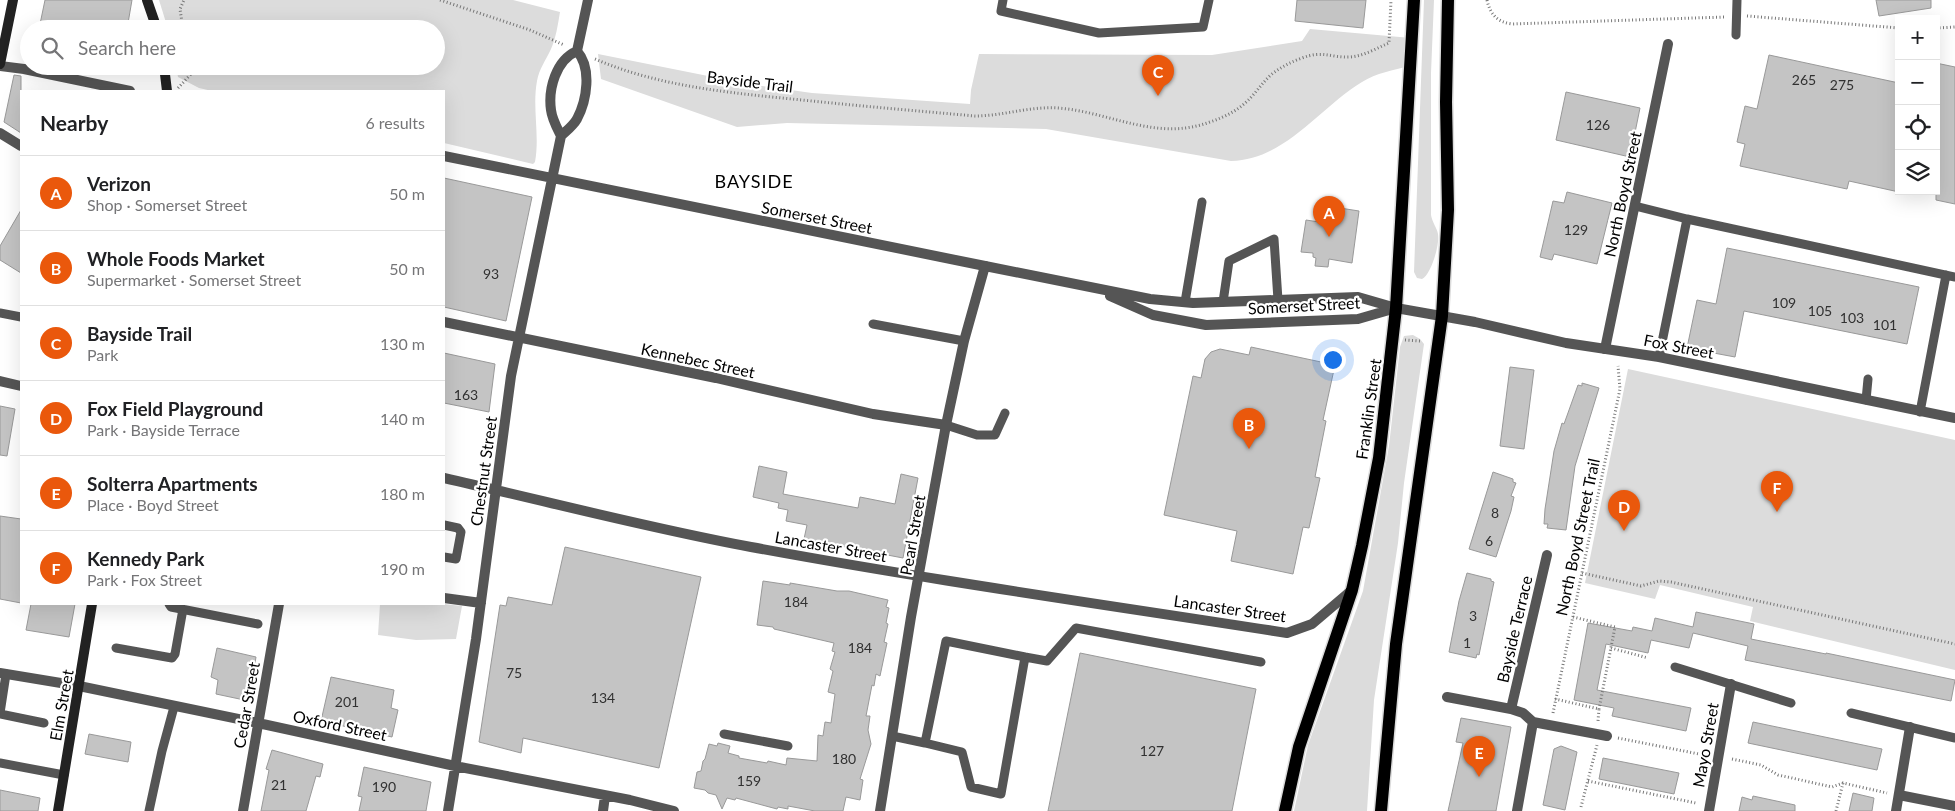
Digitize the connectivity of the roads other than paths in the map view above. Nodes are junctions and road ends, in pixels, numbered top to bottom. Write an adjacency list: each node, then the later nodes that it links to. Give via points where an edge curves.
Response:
1 (13, 0): 13 (main road)
2 (147, 0): 9 (main road)
3 (586, 0): 12 (street)
4 (1003, 0): 5 (lane, via 1001,11 1099,33 1204,27)
5 (1209, 0)
6 (1414, 0): 33 (main road, Franklin Street)
7 (1448, 0): 35 (main road, via 1448,210)
8 (1737, 0): 10 (lane)
9 (155, 20)
10 (1736, 35)
11 (1668, 44): 25 (street, North Boyd Street)
12 (577, 51): 20 (street, via 585,66 584,95 578,118); 20 (street, via 561,63 553,84 551,110)
13 (0, 65): 14 (street)
14 (20, 68)
15 (53, 75): 17 (street)
16 (165, 75): 18 (main road)
17 (125, 90)
18 (167, 90)
19 (0, 133): 21 (street)
20 (561, 136): 23 (street, Chestnut Street)
21 (20, 145)
22 (445, 156): 23 (street, Somerset Street)
23 (552, 179): 27 (street, Somerset Street); 39 (street, Chestnut Street)
24 (1202, 202): 31 (lane)
25 (1635, 206): 26 (lane); 41 (street, North Boyd Street)
26 (1687, 219): 28 (lane); 42 (lane)
27 (985, 266): 29 (street, Somerset Street); 40 (street, Pearl Street)
28 (1951, 276): 47 (lane)
29 (1095, 289): 31 (street, Somerset Street); 33 (street, Somerset Street, via 1153,315 1206,325 1358,320)
30 (1278, 300): 32 (street, Somerset Street); 32 (lane, via 1274,239 1228,261); 33 (street, Somerset Street, via 1358,296)
31 (1185, 302): 32 (street, Somerset Street)
32 (1223, 302)
33 (1396, 308): 35 (street, Fox Street); 57 (main road, Franklin Street, via 1378,458)
34 (0, 313): 36 (lane)
35 (1442, 316): 41 (street, Fox Street); 102 (main road, via 1396,644)
36 (20, 317)
37 (445, 322): 39 (street, Kennebec Street)
38 (873, 324): 40 (lane)
39 (519, 339): 50 (street, Kennebec Street, via 716,378 873,414); 52 (street, Chestnut Street)
40 (964, 342): 50 (street, Pearl Street)
41 (1605, 349): 42 (street, Fox Street)
42 (1659, 356): 46 (street, Fox Street)
43 (1868, 379): 46 (lane)
44 (0, 381): 45 (street)
45 (20, 386)
46 (1866, 400): 47 (street, Fox Street)
47 (1920, 412): 49 (street, Fox Street)
48 (1005, 413): 50 (lane, via 995,435 977,435)
49 (1955, 418)
50 (946, 425): 56 (street, Pearl Street)
51 (445, 478): 52 (street, Lancaster Street)
52 (496, 490): 56 (street, Lancaster Street, via 739,545); 59 (street, Chestnut Street)
53 (445, 525): 55 (lane, via 458,528 461,532 456,560)
54 (1547, 555): 75 (street, Bayside Terrace)
55 (445, 557)
56 (920, 577): 57 (street, Lancaster Street, via 1287,634 1312,624); 83 (street, Pearl Street)
57 (1352, 590): 101 (main road, Franklin Street, via 1299,747)
58 (445, 598): 59 (street)
59 (481, 604): 89 (street, Chestnut Street)
60 (92, 605): 71 (main road, Elm Street)
61 (170, 605): 63 (lane)
62 (278, 605): 80 (street, Cedar Street)
63 (182, 609): 64 (lane); 65 (lane, via 172,658)
64 (258, 624)
65 (116, 648)
66 (1025, 657): 67 (lane, via 1047,661 1076,628); 86 (lane, via 946,641); 86 (lane, via 1001,794 971,787 962,752)
67 (1261, 662)
68 (1675, 668): 70 (lane)
69 (3, 674): 71 (street, Oxford Street); 76 (lane)
70 (1731, 684): 73 (lane); 104 (street, Mayo Street)
71 (80, 686): 74 (street, Oxford Street); 90 (main road, Elm Street)
72 (1447, 697): 75 (street, Bayside Terrace)
73 (1791, 703)
74 (174, 707): 80 (street, Oxford Street); 95 (lane)
75 (1511, 709): 78 (street, Bayside Terrace, via 1523,713)
76 (0, 713): 79 (lane)
77 (1851, 713): 81 (lane)
78 (1533, 722): 84 (street, Bayside Terrace); 103 (street)
79 (44, 723)
80 (258, 723): 89 (street, Oxford Street); 96 (street, Cedar Street)
81 (1910, 727): 85 (lane); 91 (street)
82 (724, 734): 87 (lane)
83 (892, 736): 86 (lane); 100 (street, Pearl Street)
84 (1607, 736)
85 (1955, 738)
86 (925, 744)
87 (788, 746)
88 (0, 763): 90 (lane)
89 (455, 766): 92 (street, Oxford Street); 97 (street, Chestnut Street)
90 (64, 775): 94 (main road, Elm Street)
91 (1899, 795): 93 (street); 105 (street)
92 (605, 796): 98 (street); 99 (street, Oxford Street)
93 (1955, 806)
94 (58, 811)
95 (149, 811)
96 (243, 811)
97 (448, 811)
98 (602, 811)
99 (673, 811)
100 (880, 811)
101 (1285, 811)
102 (1381, 811)
103 (1517, 811)
104 (1709, 811)
105 (1896, 811)

